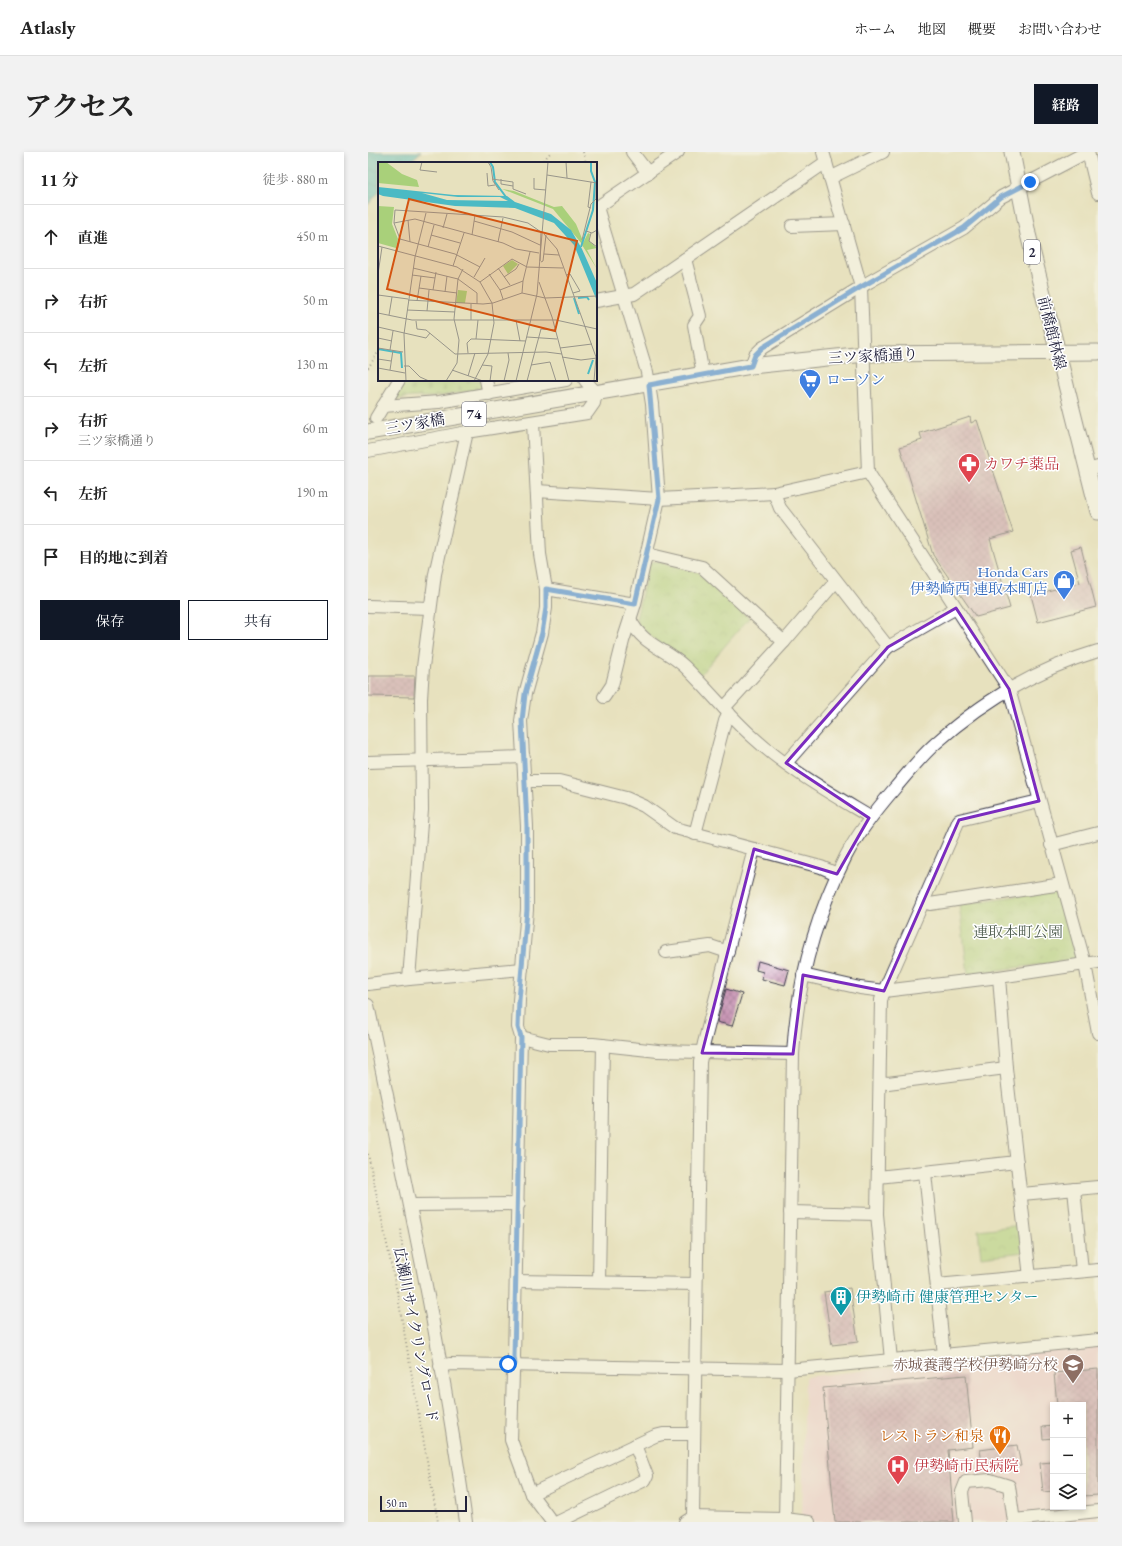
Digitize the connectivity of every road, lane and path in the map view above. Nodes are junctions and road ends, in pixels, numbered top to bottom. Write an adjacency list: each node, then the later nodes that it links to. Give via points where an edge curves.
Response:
1 (551, 152): 9 (path)
2 (583, 152): 10 (path)
3 (632, 152): 11 (street)
4 (678, 152): 11 (street)
5 (883, 152): 12 (street)
6 (1012, 152): 13 (main road, 前橋館林線 / 2)
7 (1088, 152): 13 (street); 14 (street)
8 (825, 157): 12 (street); 18 (street)
9 (542, 162)
10 (586, 162)
11 (648, 173): 15 (street)
12 (830, 178): 16 (street)
13 (1018, 188): 19 (street, via 1001,197 964,228); 22 (main road, 前橋館林線 / 2)
14 (1098, 193)
15 (597, 208): 20 (street)
16 (844, 224): 17 (street); 19 (street)
17 (792, 226)
18 (685, 259): 20 (street, via 634,294); 28 (street, via 700,316 694,325)
19 (861, 287): 25 (street); 26 (street, via 762,348 755,355)
20 (624, 297): 21 (street); 34 (street)
21 (597, 301)
22 (1056, 352): 23 (main road, 三ツ家橋通り / 74); 25 (main road, 三ツ家橋通り / 74); 44 (main road, 前橋館林線 / 2)
23 (1098, 352)
24 (378, 353): 27 (path)
25 (865, 354): 26 (main road, 三ツ家橋通り / 74); 45 (street)
26 (751, 366): 28 (main road, 三ツ家橋通り / 74)
27 (368, 368)
28 (703, 375): 34 (main road, 三ツ家橋通り / 74)
29 (398, 381): 38 (street)
30 (486, 381): 36 (street)
31 (554, 381): 33 (street)
32 (586, 381): 35 (street)
33 (529, 383): 36 (street)
34 (649, 385): 35 (main road, 三ツ家橋通り / 74); 48 (street)
35 (596, 393): 37 (main road, 三ツ家橋通り / 74); 40 (street, via 594,403 587,413)
36 (489, 394): 38 (street, via 439,402)
37 (579, 395): 41 (main road, 三ツ家橋 / 74)
38 (383, 406): 39 (street)
39 (376, 418)
40 (533, 423): 42 (street); 46 (street)
41 (368, 432)
42 (467, 432): 43 (street); 55 (street, via 435,574)
43 (368, 451)
44 (1093, 469): 49 (main road, 前橋館林線 / 2)
45 (868, 472): 47 (street); 56 (street)
46 (537, 491): 48 (street); 52 (street, via 540,554)
47 (774, 494): 48 (street); 51 (street, via 780,508)
48 (659, 499): 50 (street)
49 (1098, 512)
50 (647, 554): 53 (street); 58 (street, via 702,567)
51 (836, 581): 58 (street); 59 (street)
52 (546, 589): 53 (street); 64 (street, via 542,633 522,714)
53 (635, 604): 57 (street)
54 (368, 606): 55 (street)
55 (430, 608): 65 (street, via 421,693)
56 (956, 608): 59 (street); 61 (street)
57 (630, 619): 62 (street, via 612,685); 63 (street, via 635,631 683,665)
58 (784, 642): 63 (street)
59 (888, 647): 67 (street)
60 (1098, 651): 61 (street, via 1054,667)
61 (1009, 689): 69 (street); 70 (street, via 972,714 935,744)
62 (604, 697)
63 (726, 710): 67 (street, via 754,738); 72 (street)
64 (524, 756): 65 (street); 68 (street)
65 (422, 760): 66 (street); 85 (street, via 422,810)
66 (368, 762)
67 (786, 763): 70 (street, via 803,777)
68 (525, 781): 72 (street, via 559,781 626,798 644,806 675,828); 82 (street, via 527,910)
69 (1039, 801): 73 (street); 77 (street, via 959,820)
70 (870, 818): 75 (street)
71 (1098, 833): 73 (street)
72 (695, 834): 74 (street)
73 (1051, 845): 76 (street)
74 (754, 849): 75 (street, via 821,867); 79 (street)
75 (837, 874): 83 (street, via 815,928)
76 (1062, 884): 77 (street, via 930,904); 81 (street)
77 (923, 901): 87 (street)
78 (666, 952): 79 (street, via 710,946)
79 (728, 952): 92 (street)
80 (1098, 962): 81 (street)
81 (1085, 964): 84 (street); 89 (street)
82 (522, 970): 85 (street); 90 (street, via 518,1011)
83 (803, 975): 87 (street); 93 (street, via 795,1021)
84 (999, 977): 87 (street); 94 (street)
85 (409, 979): 86 (street)
86 (368, 984)
87 (884, 991): 95 (street)
88 (368, 1005): 104 (street)
89 (1098, 1033)
90 (521, 1037): 91 (street, via 549,1044); 103 (street)
91 (603, 1045): 92 (street); 112 (street)
92 (702, 1053): 93 (street); 113 (street)
93 (793, 1054): 105 (street)
94 (1006, 1068): 95 (street); 97 (street)
95 (880, 1082): 99 (street)
96 (368, 1154): 115 (path, 広瀬川サイクリングロード)
97 (1017, 1162): 98 (street); 102 (street)
98 (925, 1173): 99 (street); 114 (street)
99 (878, 1177): 106 (street)
100 (1098, 1187): 101 (street)
101 (1074, 1189): 102 (street); 109 (street)
102 (1022, 1194): 110 (street)
103 (519, 1204): 104 (street); 111 (street)
104 (411, 1205): 120 (street)
105 (790, 1212): 106 (street); 122 (street)
106 (877, 1214): 118 (street)
107 (401, 1224): 115 (path, via 404,1279 402,1288)
108 (1098, 1270): 109 (street)
109 (1082, 1271): 110 (street)
110 (1030, 1277): 114 (street)
111 (516, 1281): 112 (street); 119 (street)
112 (600, 1282): 113 (street)
113 (696, 1284): 121 (street)
114 (937, 1285): 117 (street)
115 (397, 1292): 130 (path, 広瀬川サイクリングロード)
116 (1098, 1340): 117 (street)
117 (944, 1355): 118 (street)
118 (891, 1360): 122 (street)
119 (515, 1364): 120 (street); 121 (street); 125 (street, via 510,1434)
120 (440, 1366): 131 (street)
121 (695, 1369): 122 (street); 123 (street)
122 (788, 1370): 129 (street)
123 (694, 1434): 124 (street, via 663,1434); 127 (street)
124 (635, 1445): 125 (street); 133 (street, via 647,1476 645,1480)
125 (530, 1494): 132 (street)
126 (1098, 1511): 128 (street)
127 (689, 1520): 129 (street)
128 (1019, 1520): 135 (street, via 1009,1486 990,1480 966,1482 962,1492)
129 (785, 1521): 134 (street)
130 (438, 1522)
131 (466, 1522)
132 (552, 1522)
133 (558, 1522)
134 (809, 1522)
135 (965, 1522)

